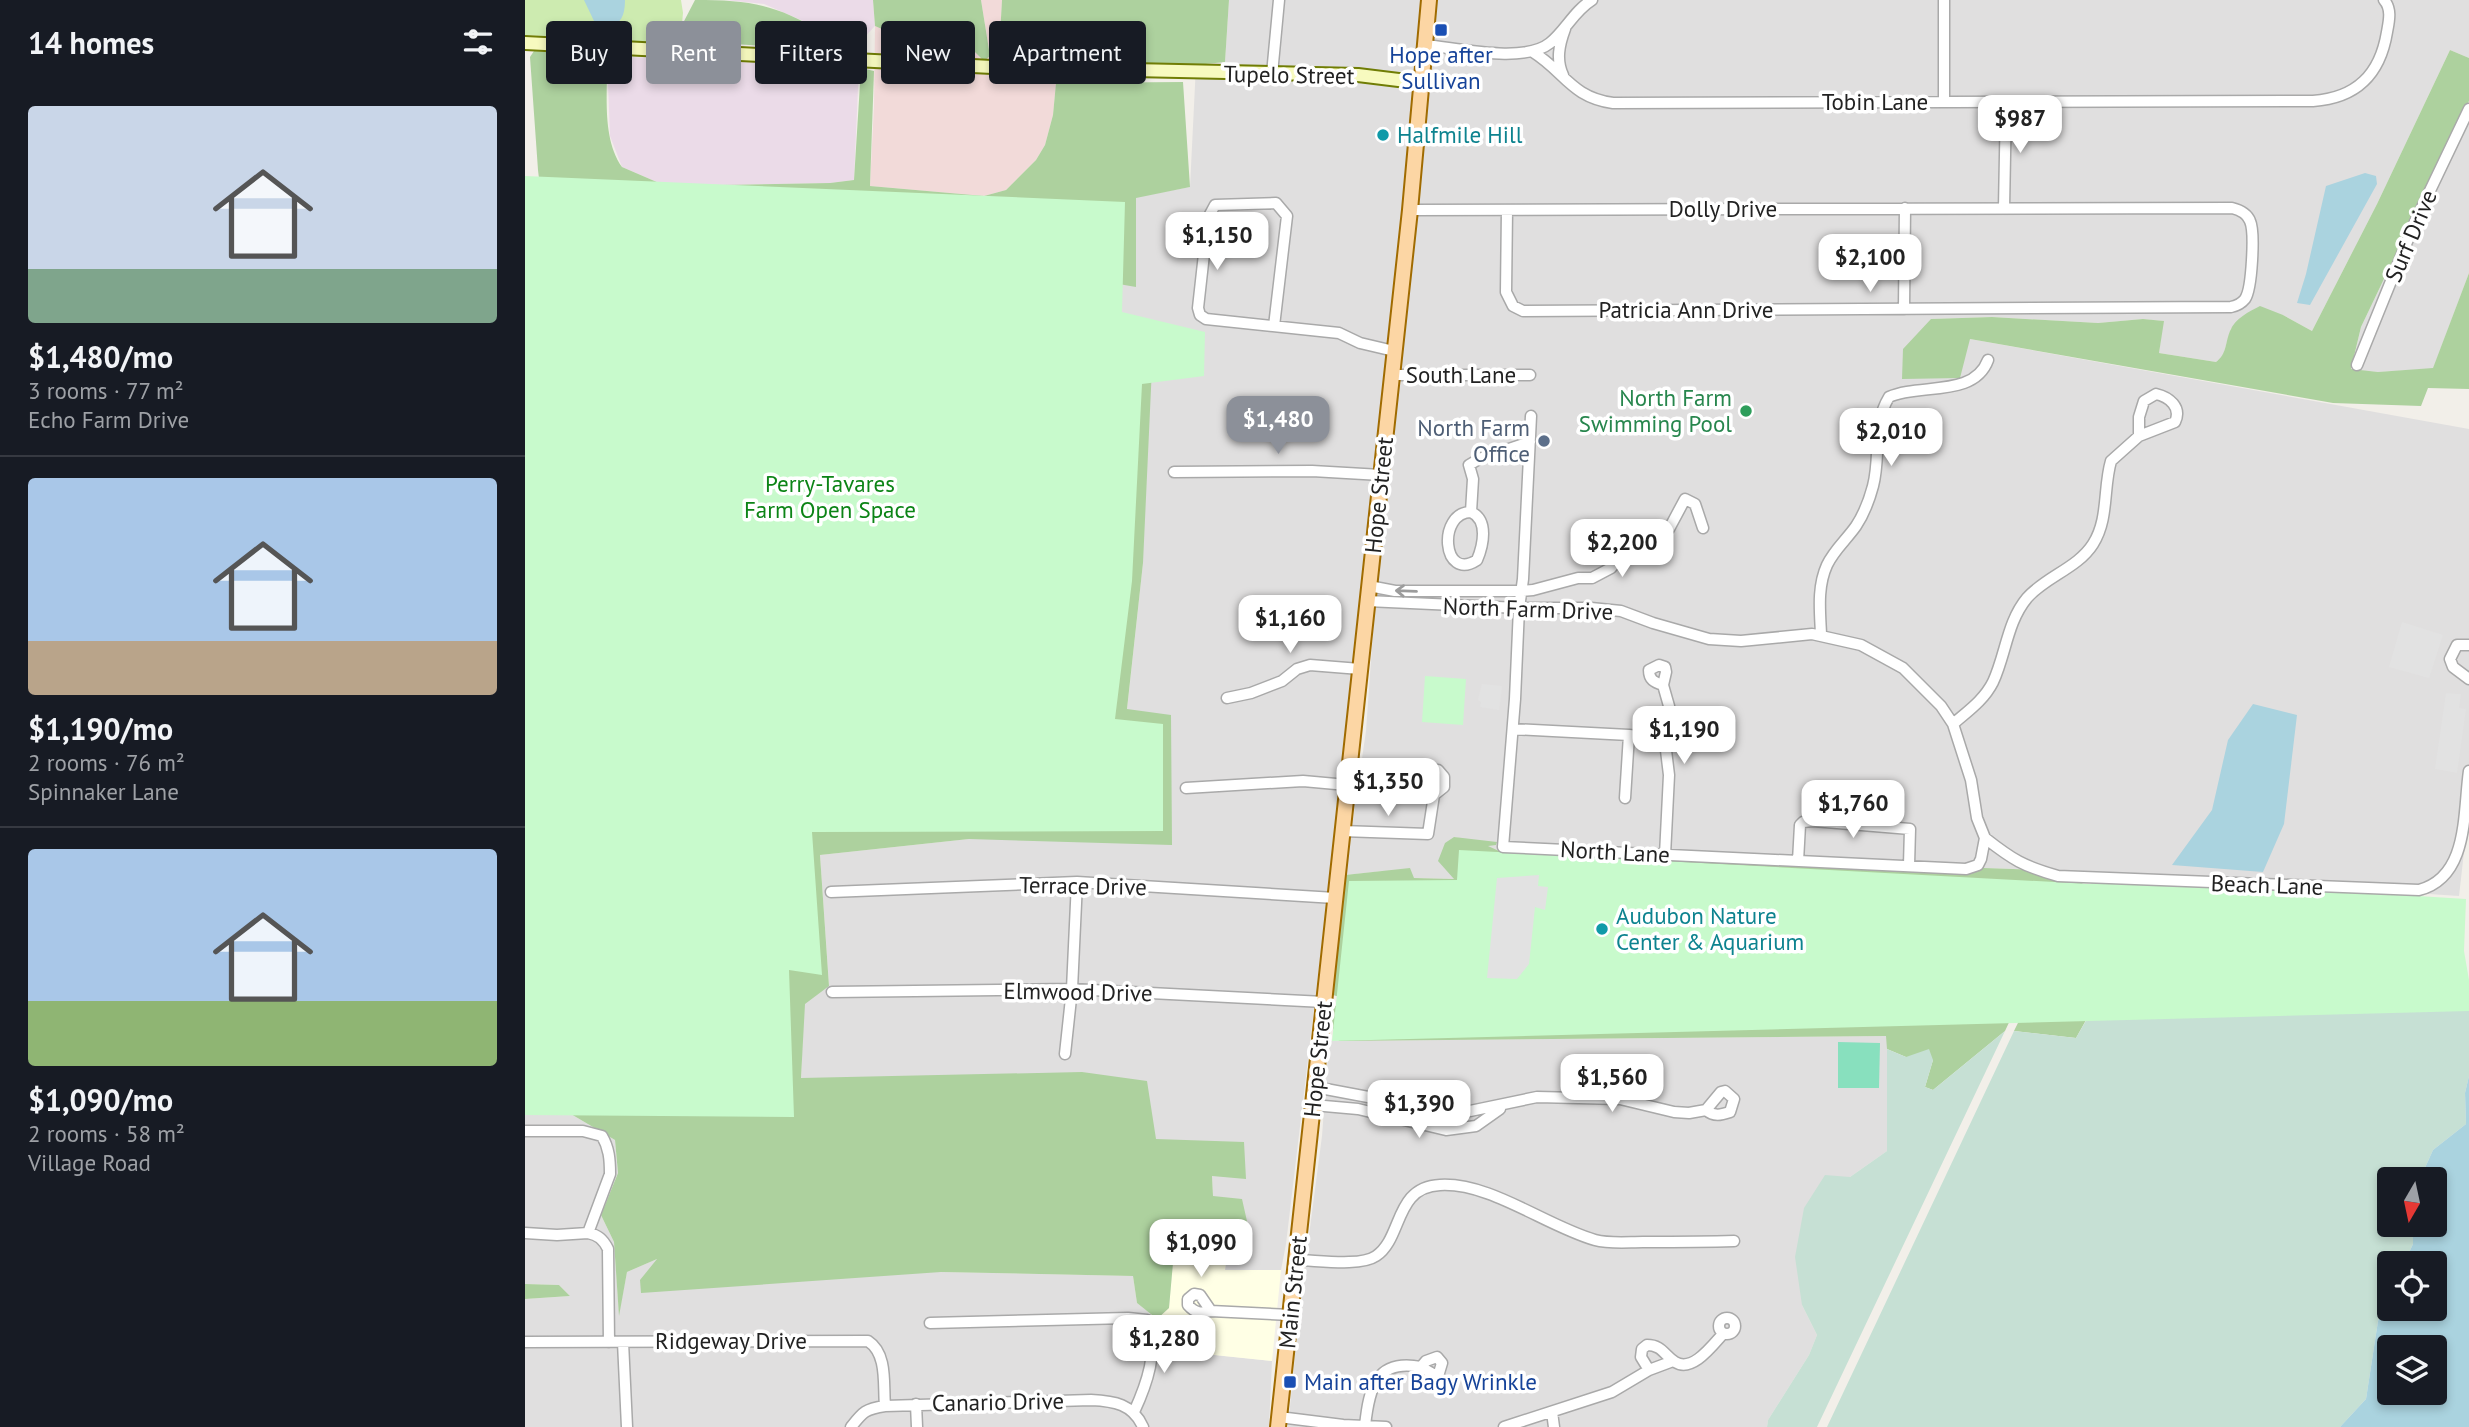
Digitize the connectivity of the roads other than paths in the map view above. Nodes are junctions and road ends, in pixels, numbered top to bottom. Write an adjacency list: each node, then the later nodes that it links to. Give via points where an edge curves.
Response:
1 (1279, 0): 10 (street)
2 (1429, 0): 8 (main road, Hope Street)
3 (1592, 0): 6 (street)
4 (1944, 0): 13 (street)
5 (2384, 0): 14 (street, Tobin Lane, via 2389,7 2385,45 2373,71 2352,92 2332,100)
6 (1567, 25): 9 (street, via 1549,44); 11 (street, via 1559,47)
7 (525, 43): 10 (main road, Tupelo Street, via 992,67)
8 (1425, 45): 9 (street); 12 (main road, Hope Street)
9 (1533, 52): 11 (street, Tobin Lane)
10 (1272, 74): 12 (main road, Tupelo Street, via 1358,75)
11 (1565, 79): 13 (street, Tobin Lane, via 1584,95 1613,103)
12 (1423, 83): 18 (main road, Hope Street)
13 (1944, 102): 14 (street, Tobin Lane)
14 (2006, 102): 17 (street)
15 (2469, 109): 25 (street, Surf Drive, via 2415,222)
16 (1905, 208): 17 (street, Dolly Drive); 19 (street, Dolly Drive); 21 (street)
17 (2004, 208): 20 (street, Dolly Drive, via 2232,208)
18 (1410, 210): 19 (street, Dolly Drive); 23 (main road, Hope Street)
19 (1507, 210): 21 (street, Patricia Ann Drive, via 1506,292 1518,310)
20 (2244, 213): 21 (street, Patricia Ann Drive, via 2252,226 2250,280 2245,299 2236,306)
21 (1904, 309)
22 (1274, 326): 22 (street, via 1201,315 1208,218 1215,205 1276,203 1287,216); 23 (street, via 1339,333)
23 (1394, 351): 26 (main road, Hope Street)
24 (1988, 360): 38 (street, via 1980,374 1965,382 1889,397 1878,425 1875,477 1865,509 1823,575)
25 (2357, 365)
26 (1392, 375): 27 (street, South Lane); 32 (main road, Hope Street)
27 (1530, 375)
28 (1531, 416): 30 (street, North Lane)
29 (2139, 436): 29 (street, via 2175,422 2176,410 2165,396 2156,394 2144,401); 44 (street, via 2111,461 2102,524 2093,545 2027,599 2008,633 1987,691)
30 (1530, 442): 33 (street, via 1469,465); 35 (street, North Lane)
31 (1174, 471): 32 (street)
32 (1381, 475): 36 (main road, Hope Street)
33 (1471, 512): 33 (street, via 1481,520 1481,551 1477,561 1461,566 1451,557 1450,528 1458,515)
34 (1703, 528): 35 (street, North Farm Drive, via 1695,504 1687,499 1669,529 1630,546 1611,568 1592,578)
35 (1520, 591): 36 (street, North Farm Drive, one-way to 36); 37 (street, North Lane)
36 (1368, 594): 37 (street, North Farm Drive); 40 (main road, Hope Street)
37 (1518, 608): 38 (street, North Farm Drive, via 1621,611 1721,640); 45 (street, North Lane)
38 (1821, 634): 44 (street, North Farm Drive, via 1861,645 1903,668)
39 (2469, 645): 41 (street, via 2457,645 2450,659)
40 (1360, 668): 43 (street, via 1310,665 1251,694); 49 (main road, Hope Street)
41 (2469, 679)
42 (1663, 685): 47 (street, via 1669,701)
43 (1227, 698)
44 (1953, 724): 54 (street, North Farm Drive)
45 (1513, 729): 46 (street); 55 (street, North Lane, via 1503,847)
46 (1629, 735): 47 (street); 52 (street)
47 (1665, 739): 55 (street, via 1669,775)
48 (2469, 771): 54 (street, Beach Lane, via 2456,862 2442,881 2419,890 2058,876 2020,864)
49 (1347, 785): 50 (street, via 1303,781); 53 (main road, Hope Street)
50 (1186, 788)
51 (1434, 796): 53 (street, via 1428,834)
52 (1625, 798)
53 (1342, 831): 60 (main road, Hope Street)
54 (1985, 838): 57 (street, North Lane, via 1978,865 1966,869)
55 (1665, 855): 56 (street, North Lane)
56 (1798, 861): 57 (street, North Lane); 57 (street, via 1800,825 1813,821 1910,829)
57 (1909, 865)
58 (1077, 882): 59 (street, Terrace Drive); 60 (street, Terrace Drive); 61 (street)
59 (831, 892)
60 (1335, 898): 63 (main road, Hope Street)
61 (1072, 989): 62 (street, Elmwood Drive); 63 (street, Elmwood Drive); 64 (street)
62 (832, 992)
63 (1324, 1002): 65 (main road, Hope Street)
64 (1065, 1054)
65 (1315, 1087): 66 (street); 69 (main road, Hope Street)
66 (1354, 1095): 68 (street); 70 (street)
67 (1516, 1102): 71 (street, via 1577,1097 1620,1099 1689,1114); 72 (street); 74 (street, via 1476,1126)
68 (1400, 1103): 72 (street); 73 (street)
69 (1313, 1105): 70 (street); 76 (main road, Hope Street)
70 (1351, 1108): 73 (street)
71 (1706, 1110)
72 (1439, 1115): 74 (street)
73 (1398, 1118): 74 (street)
74 (1437, 1129)
75 (525, 1131): 78 (street, via 583,1131 603,1136 610,1153 610,1174)
76 (1307, 1156): 80 (main road, Main Street)
77 (525, 1233): 78 (street)
78 (588, 1233): 86 (street, via 605,1241 608,1249)
79 (1734, 1241): 80 (street, via 1598,1241 1471,1188 1437,1184 1413,1195 1376,1256 1348,1262)
80 (1296, 1260): 82 (main road, Main Street)
81 (1211, 1311): 82 (street)
82 (1290, 1315): 95 (main road, Main Street)
83 (930, 1323): 93 (street, via 1147,1320 1151,1329 1148,1377)
84 (1722, 1335): 88 (street, via 1689,1364)
85 (525, 1342): 86 (street, Ridgeway Drive)
86 (609, 1342): 87 (street, Ridgeway Drive)
87 (623, 1342): 92 (street, Ridgeway Drive, via 868,1341 880,1354); 98 (street)
88 (1673, 1361): 90 (street); 90 (street, via 1662,1348 1647,1345 1641,1349 1641,1357)
89 (1421, 1367): 97 (street, via 1393,1366 1378,1377)
90 (1649, 1370): 94 (street, via 1612,1392)
91 (916, 1404): 92 (street, Canario Drive); 93 (street, Canario Drive, via 1091,1400 1123,1405); 100 (street)
92 (885, 1406): 99 (street, Canario Drive, via 862,1413)
93 (1134, 1412): 101 (street)
94 (1552, 1412): 103 (street); 104 (street)
95 (1279, 1422): 96 (street)
96 (1320, 1425): 97 (street)
97 (1365, 1426): 102 (street)
98 (627, 1427)
99 (851, 1427)
100 (916, 1427)
101 (1143, 1427)
102 (1386, 1427)
103 (1504, 1427)
104 (1553, 1427)

